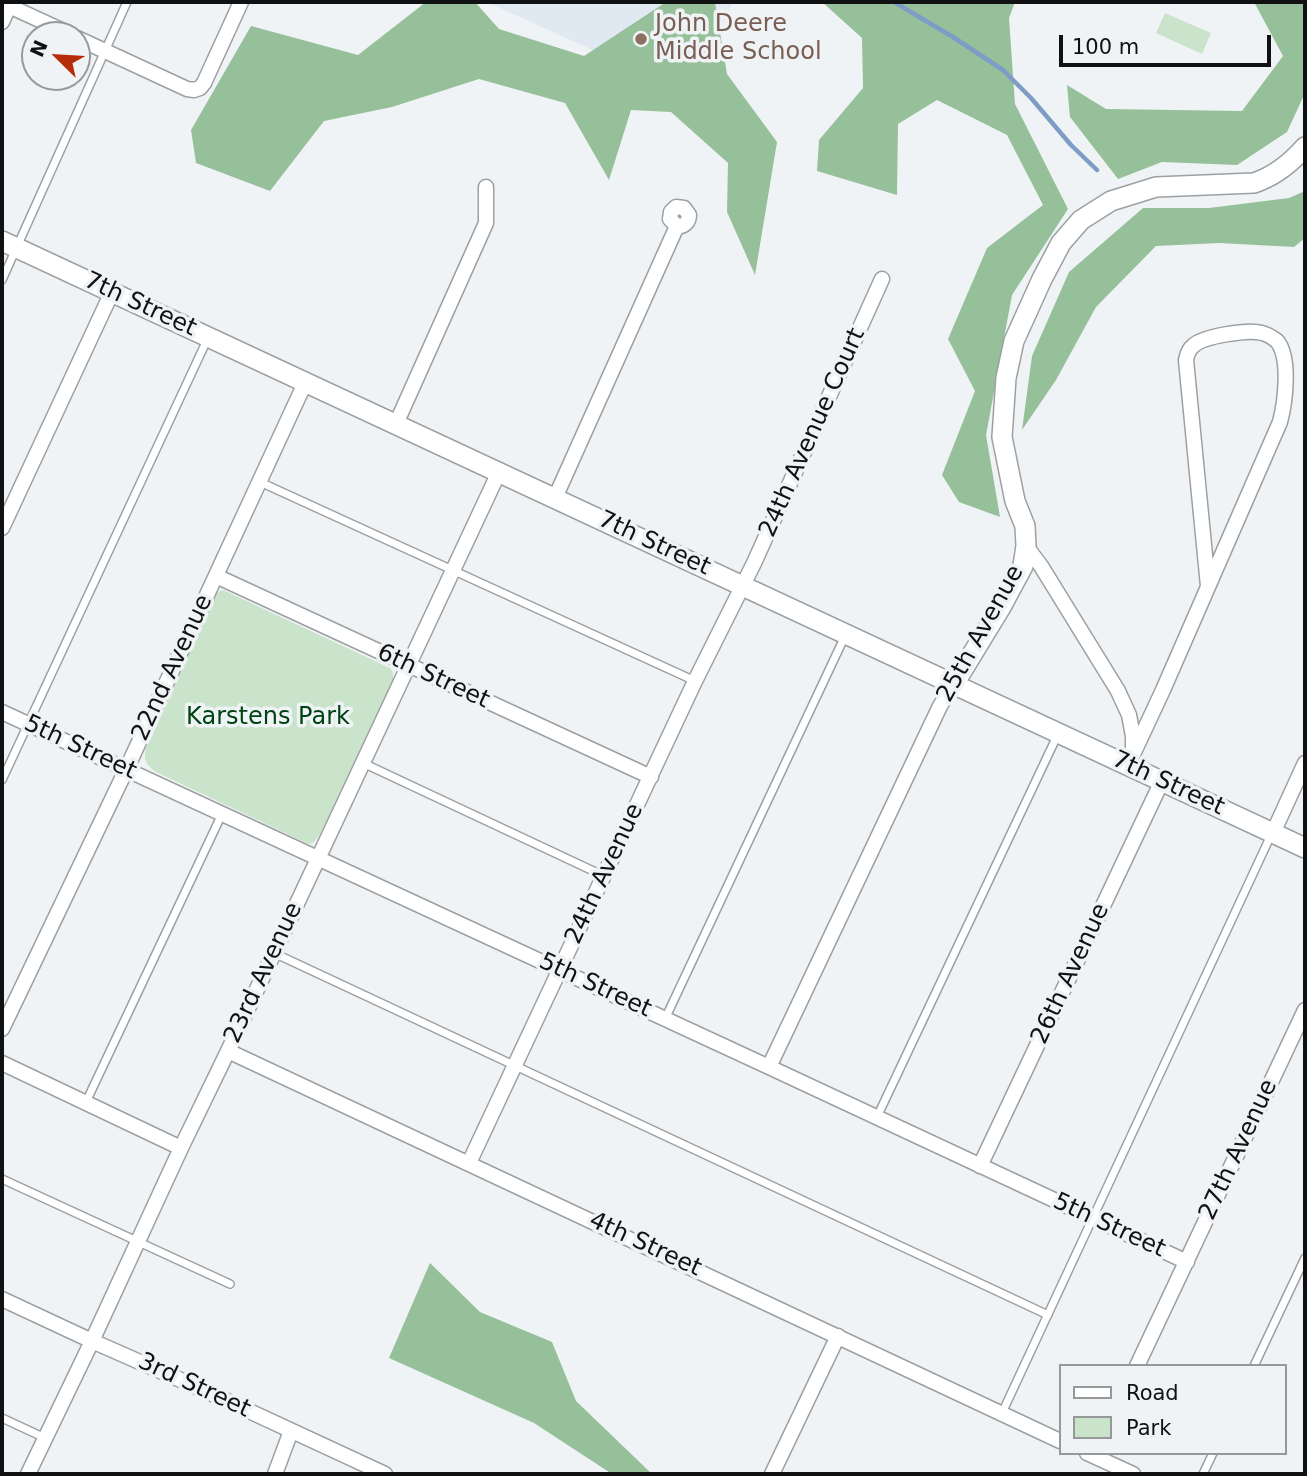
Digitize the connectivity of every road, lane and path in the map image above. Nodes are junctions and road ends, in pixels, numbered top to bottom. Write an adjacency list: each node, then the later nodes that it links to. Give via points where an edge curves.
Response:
1 (127, 2): 7 (lane)
2 (241, 2): 7 (street, via 200,88 187,89)
3 (10, 4): 4 (street); 5 (street)
4 (44, 21)
5 (2, 22)
6 (91, 44): 7 (street)
7 (106, 51): 11 (lane)
8 (1305, 147): 22 (street, 25th Avenue, via 1282,170 1254,183 1156,187 1111,201 1081,220 1061,243 1014,341 1006,378 1002,437)
9 (486, 187): 17 (street, via 486,223)
10 (677, 226): 20 (street)
11 (9, 245): 13 (lane); 14 (street, 7th Street)
12 (882, 279): 25 (street, 24th Avenue Court)
13 (2, 280)
14 (112, 292): 15 (street, 7th Street); 21 (street)
15 (208, 337): 16 (street, 7th Street); 32 (lane)
16 (305, 383): 17 (street, 7th Street); 19 (street, 22nd Avenue)
17 (396, 424): 18 (street, 7th Street)
18 (499, 472): 20 (street, 7th Street); 23 (street, 23rd Avenue)
19 (260, 482): 23 (lane); 24 (street, 22nd Avenue)
20 (555, 498): 25 (street, 7th Street)
21 (2, 528)
22 (1026, 546): 30 (street, 25th Avenue, via 1015,583); 34 (street, via 1118,691 1133,736)
23 (453, 571): 28 (street, 23rd Avenue); 29 (lane)
24 (216, 576): 28 (street, 6th Street); 37 (street, 22nd Avenue)
25 (742, 585): 27 (street, 7th Street); 29 (street, 24th Avenue)
26 (1208, 586): 26 (street, via 1284,409 1281,348 1261,332 1200,341 1191,346 1186,360); 34 (street)
27 (847, 634): 30 (street, 7th Street); 49 (lane)
28 (408, 665): 35 (street, 23rd Avenue); 38 (street, 6th Street)
29 (695, 681): 38 (street, 24th Avenue)
30 (954, 684): 33 (street, 7th Street); 54 (street, 25th Avenue)
31 (2, 712): 32 (street, 5th Street)
32 (28, 724): 37 (street, 5th Street); 39 (lane)
33 (1059, 732): 34 (street, 7th Street); 56 (lane)
34 (1130, 759): 40 (street, 7th Street)
35 (363, 763): 44 (street, 23rd Avenue); 45 (lane)
36 (1305, 763): 42 (street)
37 (126, 770): 41 (street, 5th Street); 50 (street, 22nd Avenue)
38 (650, 777): 45 (street, 24th Avenue)
39 (2, 780)
40 (1162, 781): 42 (street, 7th Street); 59 (street, 26th Avenue)
41 (222, 814): 44 (street, 5th Street); 55 (lane)
42 (1272, 833): 43 (street, 7th Street); 61 (lane)
43 (1305, 848)
44 (318, 858): 46 (street, 23rd Avenue); 47 (street, 5th Street)
45 (604, 876): 47 (street, 24th Avenue)
46 (274, 953): 51 (street, 23rd Avenue); 53 (lane)
47 (560, 970): 49 (street, 5th Street); 53 (street, 24th Avenue)
48 (1305, 1010): 64 (street, 27th Avenue)
49 (665, 1019): 54 (street, 5th Street)
50 (2, 1029)
51 (228, 1051): 57 (street, 23rd Avenue); 58 (street, 4th Street)
52 (2, 1063): 55 (street)
53 (514, 1066): 58 (street, 24th Avenue); 67 (lane)
54 (769, 1067): 56 (street, 5th Street)
55 (86, 1103): 57 (street)
56 (877, 1116): 59 (street, 5th Street)
57 (181, 1148): 62 (street, 23rd Avenue)
58 (469, 1163): 68 (street, 4th Street)
59 (980, 1166): 61 (street, 5th Street)
60 (2, 1179): 62 (lane)
61 (1094, 1218): 64 (street, 5th Street); 67 (lane)
62 (138, 1242): 65 (lane); 69 (street, 23rd Avenue)
63 (1305, 1258): 71 (lane)
64 (1187, 1262): 70 (street, 27th Avenue)
65 (230, 1284)
66 (2, 1299): 69 (street, 3rd Street)
67 (1048, 1315): 72 (lane)
68 (838, 1335): 72 (street, 4th Street); 82 (street)
69 (92, 1342): 74 (street, 3rd Street); 75 (street, 23rd Avenue)
70 (1138, 1364)
71 (1255, 1364)
72 (1002, 1413): 76 (street, 4th Street)
73 (2, 1418): 75 (lane)
74 (291, 1431): 80 (street); 81 (street, 3rd Street)
75 (45, 1438): 79 (street, 23rd Avenue)
76 (1058, 1440)
77 (1094, 1455): 83 (street)
78 (1212, 1455): 84 (lane)
79 (28, 1474)
80 (275, 1474)
81 (385, 1474)
82 (772, 1474)
83 (1133, 1474)
84 (1203, 1474)

